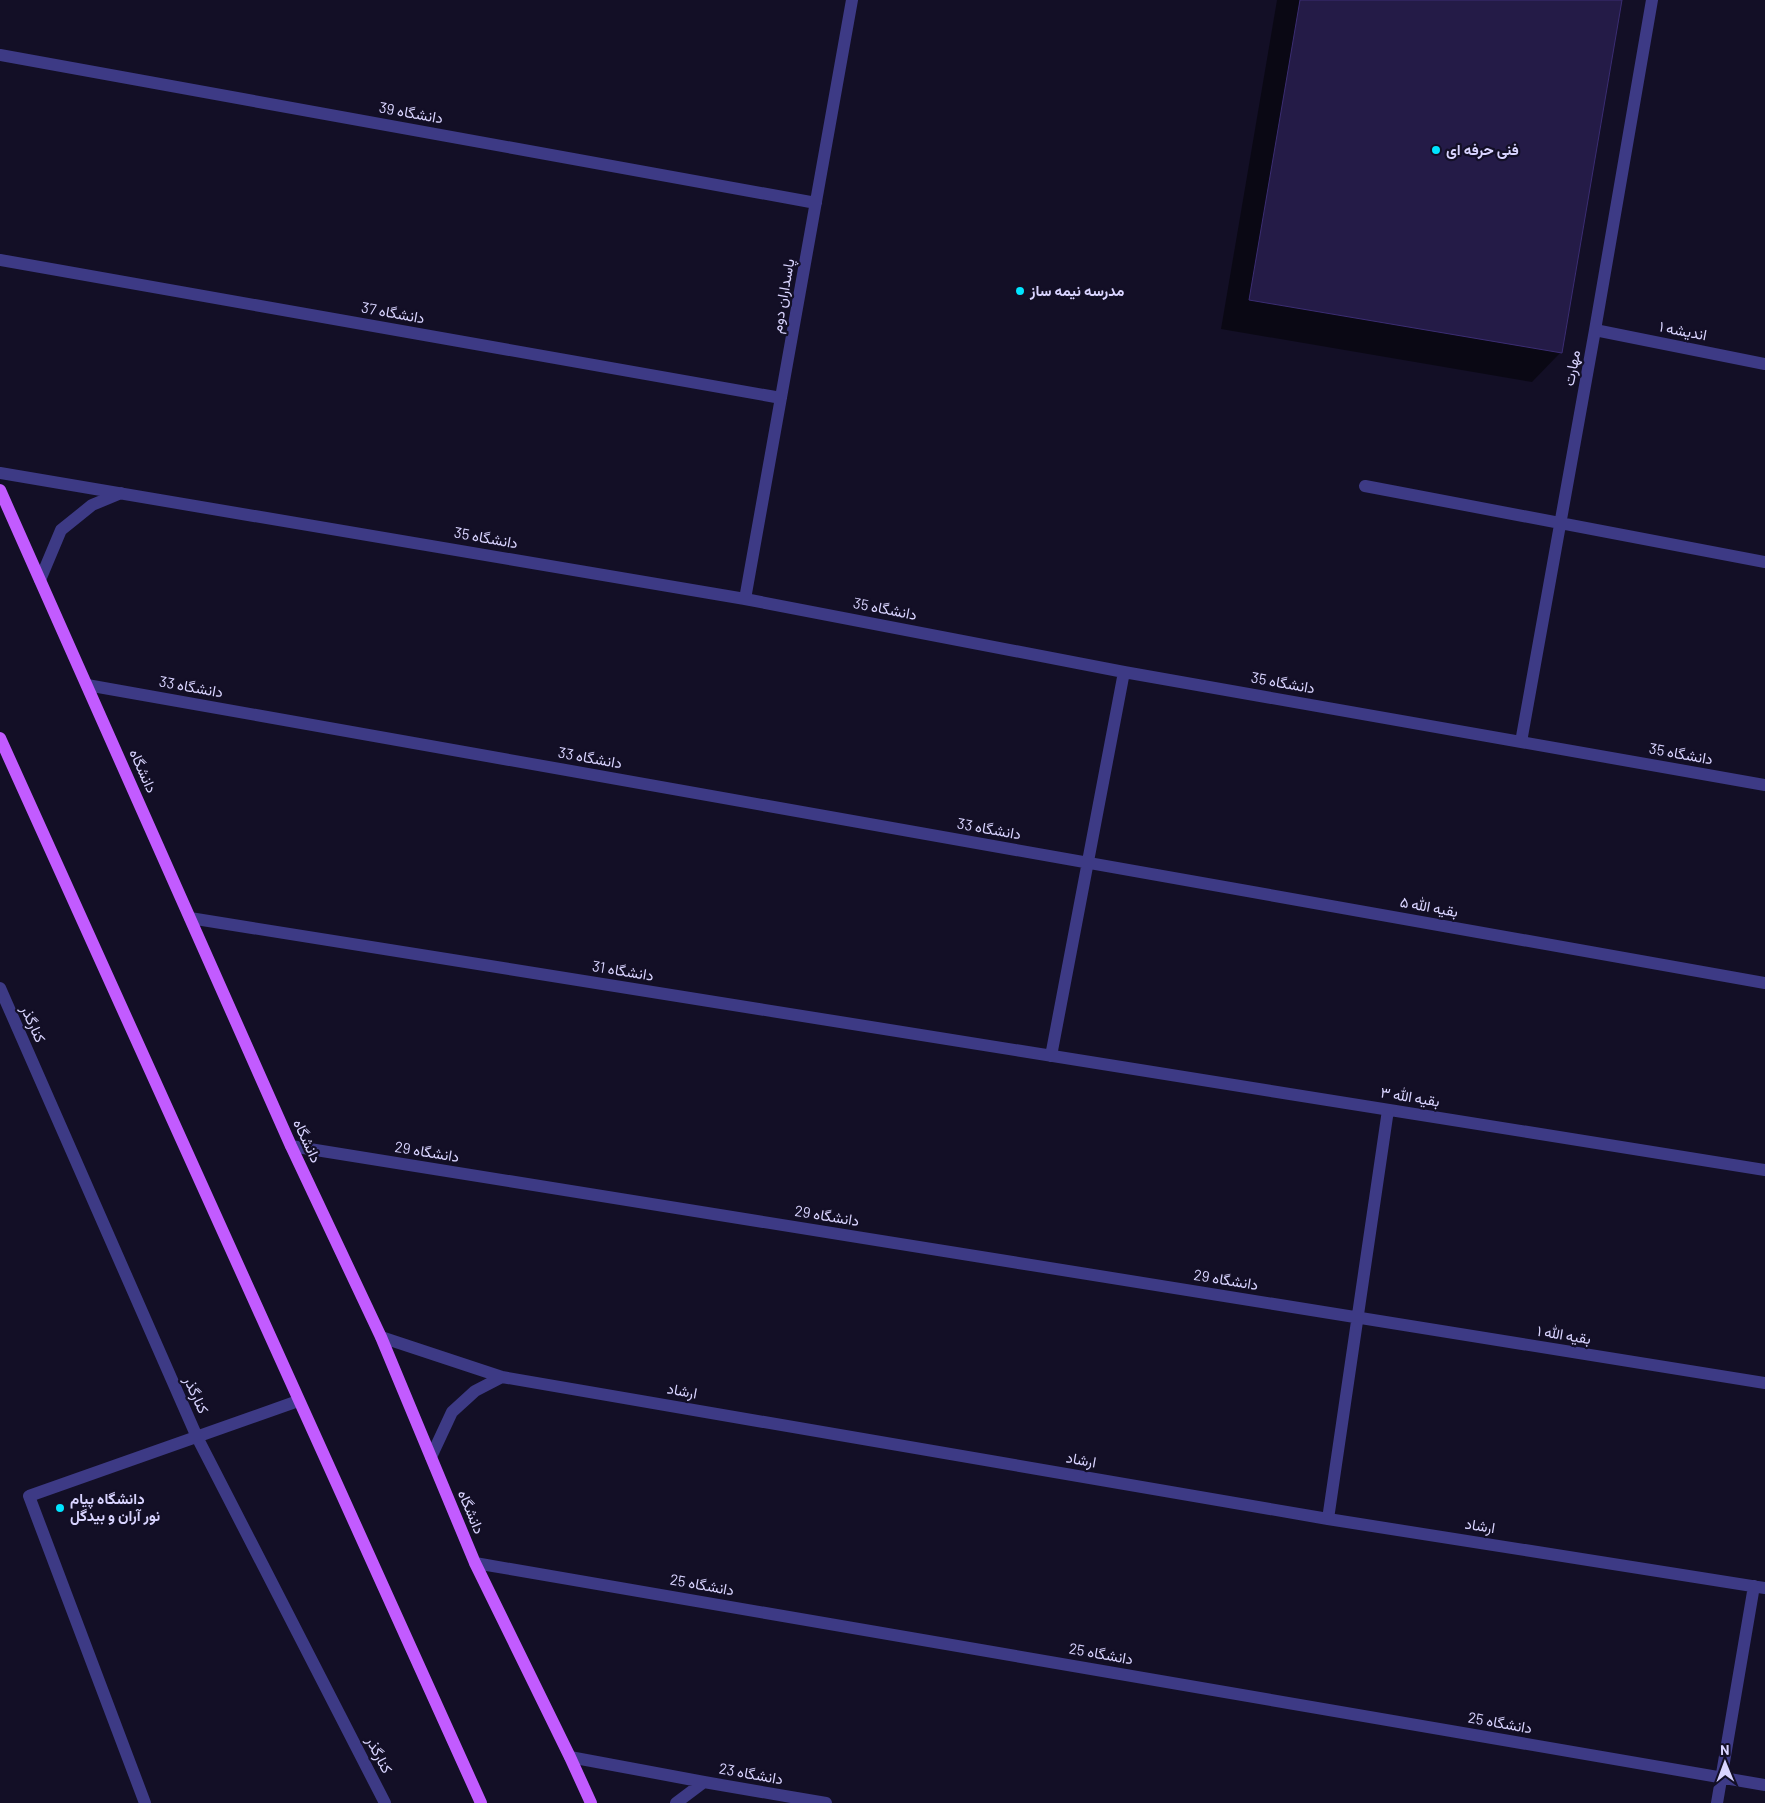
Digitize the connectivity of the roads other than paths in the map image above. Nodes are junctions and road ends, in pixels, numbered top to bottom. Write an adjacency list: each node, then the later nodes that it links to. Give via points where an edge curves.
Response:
1 (852, 0): 4 (street, پاسداران دوم)
2 (1652, 0): 6 (street, مهارت)
3 (0, 55): 4 (street, دانشگاه 39)
4 (816, 203): 8 (street, پاسداران دوم)
5 (0, 260): 8 (street, دانشگاه 37)
6 (1595, 330): 7 (street, اندیشه ۱); 13 (street, مهارت)
7 (1765, 364)
8 (781, 398): 16 (street, پاسداران دوم)
9 (0, 473): 12 (street, دانشگاه 35)
10 (1365, 486): 13 (street)
11 (0, 490): 15 (main road, دانشگاه)
12 (121, 493): 15 (street, via 92,505 60,530); 16 (street, دانشگاه 35)
13 (1560, 522): 14 (street); 20 (street, مهارت)
14 (1765, 562)
15 (40, 580): 18 (main road, دانشگاه)
16 (745, 599): 17 (street, دانشگاه 35)
17 (1124, 672): 20 (street, دانشگاه 35); 22 (street)
18 (87, 685): 22 (street, دانشگاه 33); 23 (main road, دانشگاه)
19 (0, 738): 34 (main road)
20 (1521, 742): 21 (street, دانشگاه 35)
21 (1765, 785)
22 (1087, 863): 24 (street, بقیه الله ۵); 26 (street)
23 (190, 918): 26 (street, دانشگاه 31); 28 (main road, دانشگاه)
24 (1765, 983)
25 (0, 988): 35 (street, کنارگذر)
26 (1051, 1056): 27 (street, بقیه الله ۳)
27 (1388, 1110): 29 (street, بقیه الله ۳); 30 (street)
28 (291, 1146): 30 (street, دانشگاه 29); 31 (main road, دانشگاه)
29 (1765, 1170)
30 (1357, 1318): 33 (street, بقیه الله ۱); 37 (street)
31 (380, 1337): 32 (street, ارشاد); 36 (main road, دانشگاه)
32 (502, 1377): 36 (street, via 474,1391 452,1412); 37 (street, ارشاد)
33 (1765, 1383)
34 (298, 1401): 35 (street); 46 (main road)
35 (197, 1437): 44 (street, via 29,1496); 45 (street, کنارگذر)
36 (431, 1457): 38 (main road, دانشگاه)
37 (1328, 1519): 39 (street, ارشاد)
38 (475, 1563): 40 (main road, دانشگاه); 41 (street, دانشگاه 25)
39 (1760, 1587): 41 (street)
40 (570, 1757): 42 (street); 47 (main road, دانشگاه)
41 (1721, 1778): 43 (street, دانشگاه 25); 50 (street)
42 (704, 1782): 48 (street, دانشگاه 23); 49 (street, دانشگاه 23)
43 (1765, 1785)
44 (145, 1803)
45 (385, 1803)
46 (481, 1803)
47 (591, 1803)
48 (676, 1803)
49 (826, 1803)
50 (1717, 1803)

